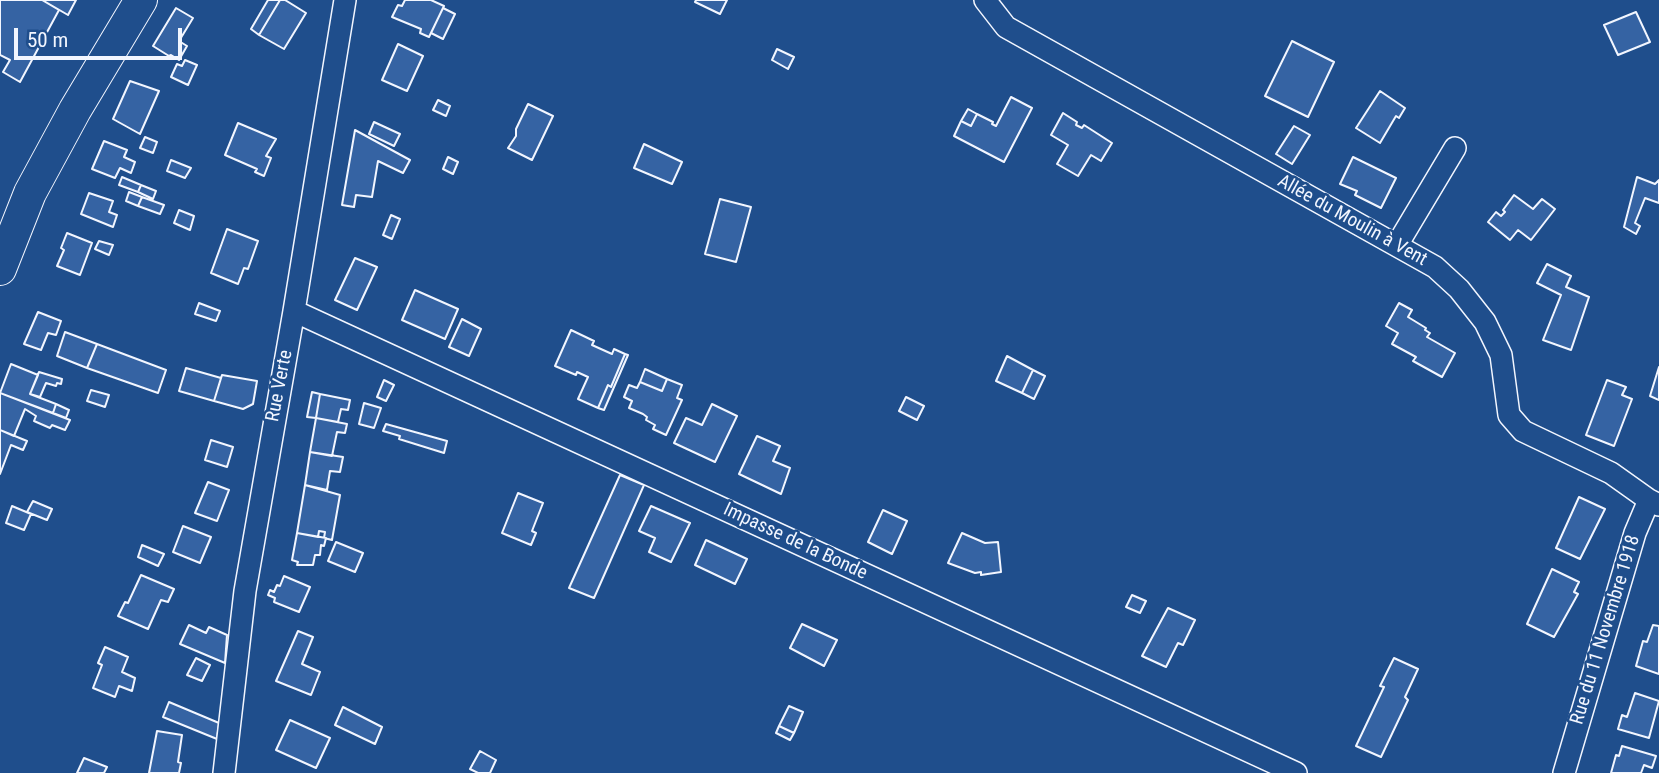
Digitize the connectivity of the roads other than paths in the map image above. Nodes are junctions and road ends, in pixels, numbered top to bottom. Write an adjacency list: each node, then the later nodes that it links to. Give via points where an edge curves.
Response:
1 (141, 0): 6 (main road, via 30,193)
2 (345, 0): 7 (street, Rue Verte)
3 (985, 0): 5 (street, Allée du Moulin à Vent, via 1006,27)
4 (1455, 148): 5 (street)
5 (1397, 245): 8 (street, Allée du Moulin à Vent, via 1435,267 1485,322 1501,355 1509,415 1523,431 1611,473)
6 (0, 269)
7 (294, 312): 9 (street, Rue Verte, via 245,591); 10 (street, Impasse de la Bonde)
8 (1654, 502): 11 (street, Rue du 11 Novembre 1918, via 1635,533)
9 (224, 773)
10 (1296, 773)
11 (1564, 773)

